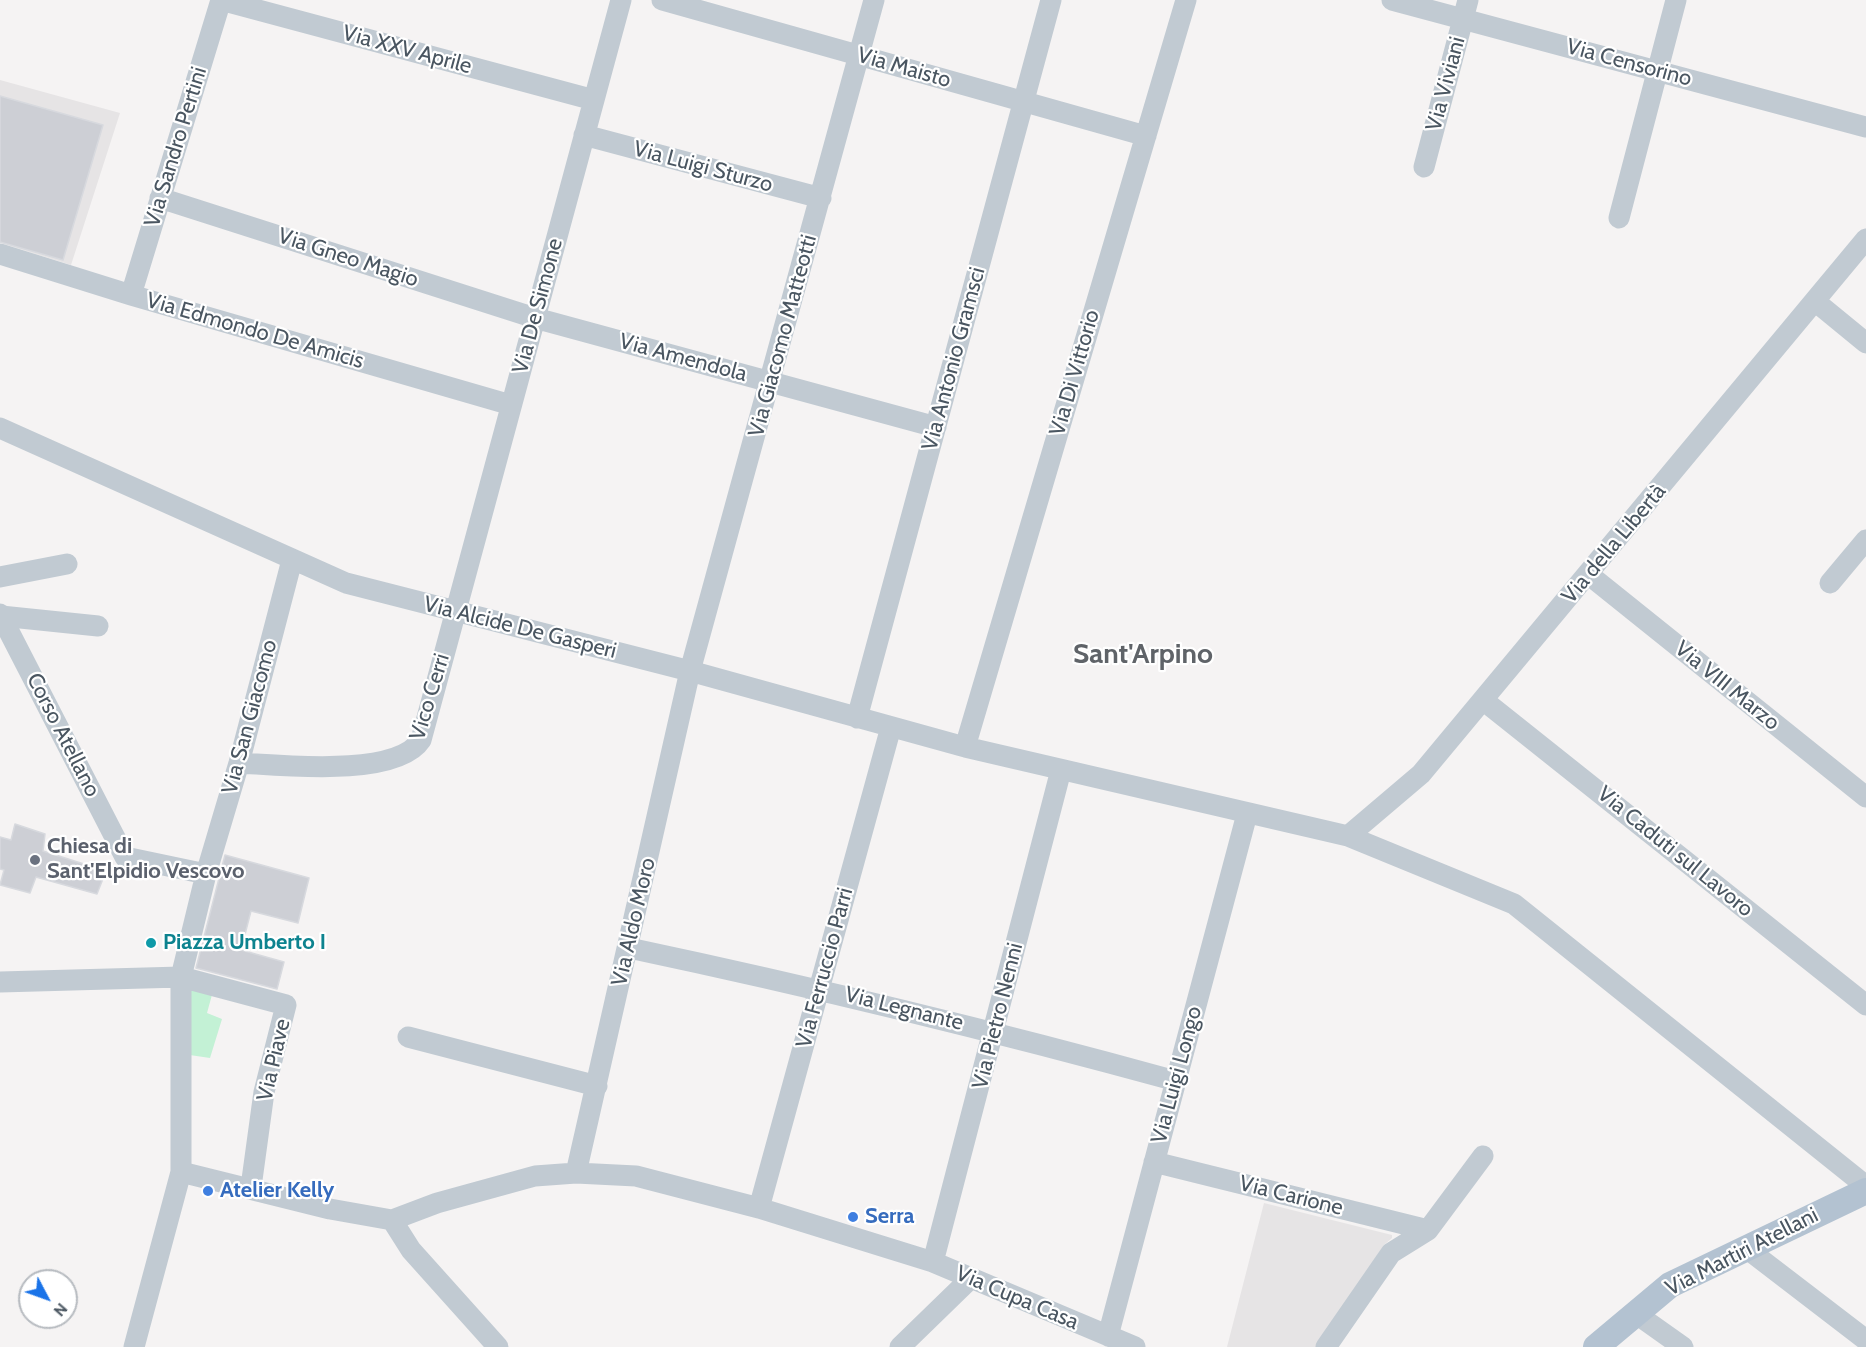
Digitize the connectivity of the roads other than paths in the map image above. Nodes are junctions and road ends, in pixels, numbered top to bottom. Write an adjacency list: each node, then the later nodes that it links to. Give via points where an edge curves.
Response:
1 (221, 0): 12 (street, Via XXV Aprile); 18 (street, Via Sandro Pertini)
2 (621, 0): 12 (street, Via De Simone)
3 (662, 0): 10 (street, Via Maisto)
4 (874, 0): 10 (street, Via Giacomo Matteotti)
5 (1051, 0): 13 (street, Via Antonio Gramsci)
6 (1186, 0): 16 (street, Via Di Vittorio)
7 (1392, 0): 9 (street, Via Censorino)
8 (1676, 0): 11 (street)
9 (1466, 10): 11 (street, Via Censorino); 17 (street, Via Viviani)
10 (859, 55): 13 (street, Via Maisto); 19 (street, Via Giacomo Matteotti)
11 (1658, 71): 14 (street, Via Censorino); 20 (street)
12 (594, 100): 15 (street, Via De Simone)
13 (1024, 101): 16 (street, Via Maisto); 29 (street, Via Antonio Gramsci)
14 (1866, 127)
15 (584, 135): 19 (street, Via Luigi Sturzo); 25 (street, Via De Simone)
16 (1146, 136): 44 (street, Via Di Vittorio)
17 (1424, 167)
18 (160, 198): 23 (street, Via Sandro Pertini); 25 (street, Via Gneo Magio)
19 (821, 198): 27 (street, Via Giacomo Matteotti)
20 (1619, 218)
21 (1866, 239): 24 (street, Via della Libertà)
22 (0, 254): 23 (street, Via Edmondo De Amicis)
23 (131, 295): 28 (street, Via Edmondo De Amicis)
24 (1816, 302): 26 (street); 34 (street, Via della Libertà)
25 (535, 318): 27 (street, Via Amendola); 28 (street, Via De Simone)
26 (1866, 343)
27 (771, 382): 29 (street, Via Amendola); 40 (street, Via Giacomo Matteotti)
28 (511, 405): 37 (street, Via De Simone)
29 (936, 426): 42 (street, Via Antonio Gramsci)
30 (0, 428): 32 (street, Via Alcide De Gasperi)
31 (1866, 540): 36 (street)
32 (292, 560): 37 (street, Via Alcide De Gasperi, via 346,583); 45 (street, Via San Giacomo)
33 (67, 564): 35 (street)
34 (1588, 574): 41 (street, Via della Libertà); 47 (street, Via VIII Marzo)
35 (0, 577)
36 (1830, 583)
37 (455, 612): 40 (street, Via Alcide De Gasperi); 45 (street, Vico Cerri, via 416,748 347,767)
38 (0, 615): 39 (street); 50 (street, Corso Atellano, via 125,857)
39 (98, 626)
40 (690, 671): 42 (street, Via Alcide De Gasperi); 51 (street, Via Aldo Moro)
41 (1483, 700): 49 (street, Via della Libertà, via 1421,774); 55 (street, Via Caduti sul Lavoro)
42 (857, 718): 43 (street, Via Alcide De Gasperi)
43 (891, 727): 44 (street, Via Alcide De Gasperi); 54 (street, Via Ferruccio Parri)
44 (965, 747): 46 (street, Via Alcide De Gasperi)
45 (238, 763): 50 (street, Via San Giacomo)
46 (1061, 770): 48 (street, Via Alcide De Gasperi); 56 (street, Via Pietro Nenni)
47 (1866, 797)
48 (1247, 814): 49 (street, Via Alcide De Gasperi); 58 (street, Via Luigi Longo)
49 (1348, 836): 64 (street, Via Alcide De Gasperi, via 1514,904)
50 (206, 874): 52 (street)
51 (629, 948): 54 (street, Via Legnante); 59 (street, Via Aldo Moro)
52 (182, 977): 53 (street); 62 (street); 65 (street, Via Piave, via 286,1005 264,1092)
53 (0, 982)
54 (819, 988): 56 (street, Via Legnante); 67 (street, Via Ferruccio Parri)
55 (1866, 1005)
56 (995, 1031): 58 (street, Via Legnante); 71 (street, Via Pietro Nenni)
57 (408, 1036): 59 (street)
58 (1176, 1081): 61 (street, Via Luigi Longo)
59 (597, 1086): 63 (street, Via Aldo Moro)
60 (1483, 1156): 69 (street)
61 (1154, 1162): 69 (street, Via Carione); 75 (street, Via Luigi Longo)
62 (181, 1172): 65 (street); 76 (street)
63 (576, 1173): 67 (street, Via Cupa Casa, via 636,1176); 68 (street, Via Cupa Casa, via 535,1176 437,1203)
64 (1866, 1185)
65 (252, 1187): 68 (street, via 330,1209)
66 (1866, 1191): 70 (main road, Via Martiri Atellani)
67 (759, 1208): 71 (street, Via Cupa Casa)
68 (392, 1220): 77 (street, via 411,1250)
69 (1428, 1230): 79 (street, via 1391,1253)
70 (1746, 1248): 73 (main road, Via Martiri Atellani, via 1670,1285); 74 (street)
71 (933, 1262): 72 (street, Via Cupa Casa)
72 (970, 1278): 75 (street, Via Cupa Casa); 78 (street)
73 (1635, 1313): 80 (main road, Via Martiri Atellani); 81 (street)
74 (1866, 1340)
75 (1122, 1343)
76 (134, 1347)
77 (498, 1347)
78 (900, 1347)
79 (1326, 1347)
80 (1596, 1347)
81 (1683, 1347)

